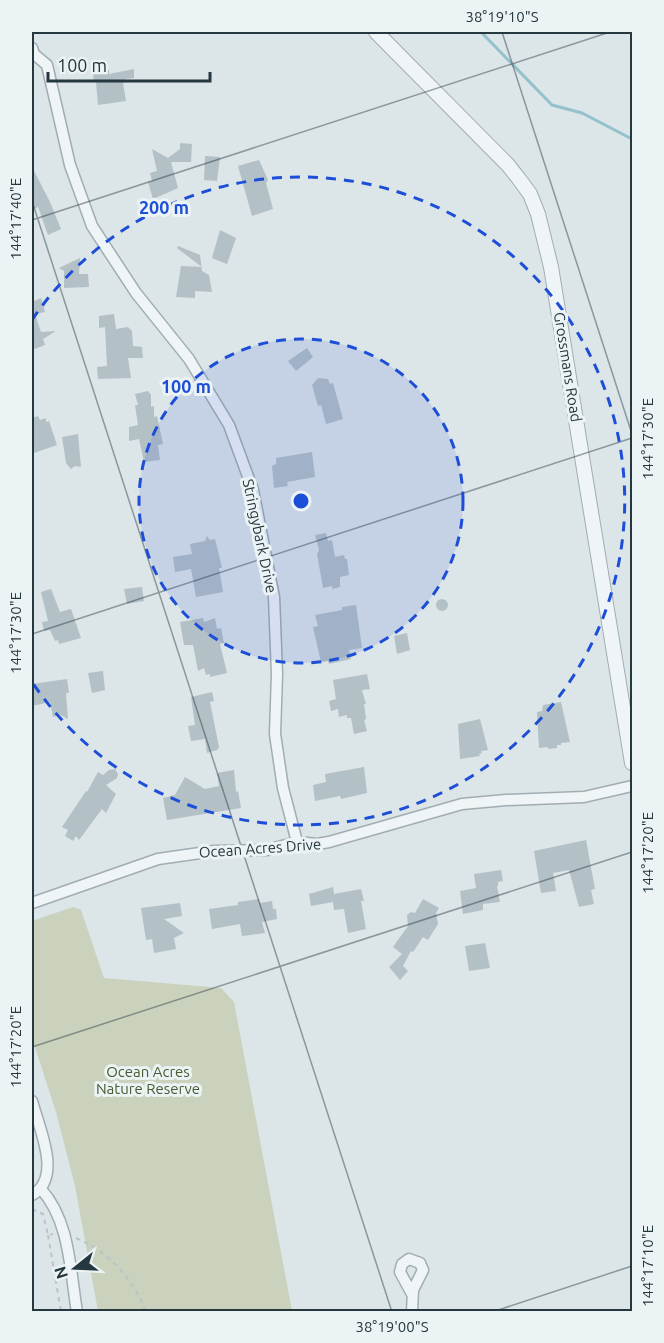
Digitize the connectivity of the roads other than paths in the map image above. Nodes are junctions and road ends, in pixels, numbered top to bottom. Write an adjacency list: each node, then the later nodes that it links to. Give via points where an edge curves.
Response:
1 (376, 32): 3 (street, Grossmans Road, via 508,165 530,194 538,214 551,267)
2 (32, 48): 5 (street, Stringybark Drive, via 46,65 70,165 92,226 136,293 189,359 229,425 253,490 274,597 278,759)
3 (633, 763)
4 (633, 786): 5 (street, Ocean Acres Drive, via 584,797 462,804 346,839 317,844)
5 (297, 842): 6 (street, Ocean Acres Drive, via 267,850 214,851 158,859)
6 (32, 903)
7 (32, 1101): 8 (street, via 48,1165 45,1183)
8 (36, 1192): 10 (street, via 54,1206 60,1218)
9 (412, 1294): 11 (street)
10 (77, 1311)
11 (412, 1311)

